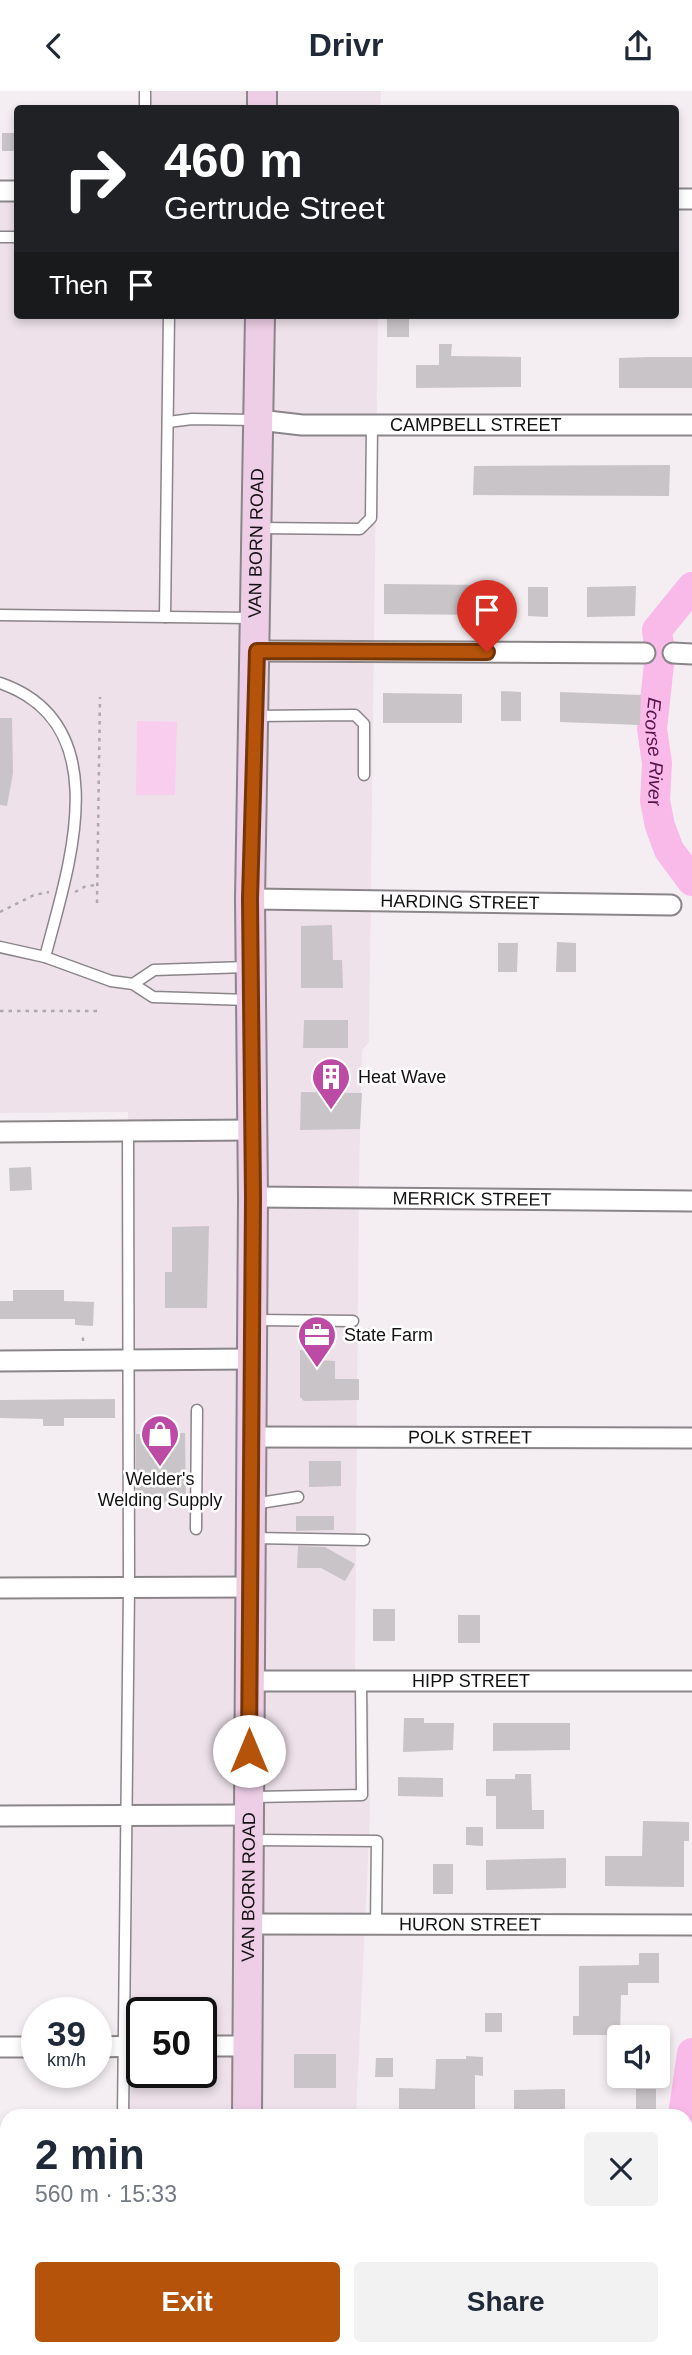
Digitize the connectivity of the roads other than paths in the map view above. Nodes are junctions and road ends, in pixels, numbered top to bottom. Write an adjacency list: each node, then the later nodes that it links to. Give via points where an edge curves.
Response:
1 (169, 319): 4 (lane)
2 (260, 319): 3 (main road, VAN BORN ROAD)
3 (259, 420): 4 (lane); 5 (street, CAMPBELL STREET); 7 (main road, VAN BORN ROAD)
4 (168, 422): 9 (lane)
5 (372, 425): 6 (street, CAMPBELL STREET); 7 (lane, via 371,518 360,529)
6 (692, 425)
7 (258, 528): 10 (main road, VAN BORN ROAD)
8 (0, 615): 9 (lane)
9 (165, 617): 10 (lane)
10 (257, 618): 11 (main road, VAN BORN ROAD)
11 (257, 651): 12 (street); 14 (main road, VAN BORN ROAD)
12 (645, 653)
13 (0, 683): 19 (lane, via 24,693 54,720 74,771 74,836)
14 (255, 716): 15 (lane, via 355,715 364,724); 16 (main road, VAN BORN ROAD)
15 (364, 775)
16 (250, 899): 17 (street, HARDING STREET); 20 (main road, VAN BORN ROAD)
17 (671, 905)
18 (0, 947): 19 (lane)
19 (45, 957): 21 (lane, via 85,973)
20 (251, 968): 21 (lane, via 154,970); 22 (main road, VAN BORN ROAD)
21 (133, 983): 22 (lane, via 153,997)
22 (252, 1000): 23 (main road, VAN BORN ROAD)
23 (253, 1130): 24 (street); 26 (main road, VAN BORN ROAD)
24 (128, 1131): 25 (street); 31 (lane)
25 (0, 1132)
26 (253, 1197): 27 (street, MERRICK STREET); 28 (main road, VAN BORN ROAD)
27 (692, 1201)
28 (251, 1319): 29 (lane); 30 (main road, VAN BORN ROAD)
29 (353, 1321)
30 (251, 1359): 31 (street); 34 (main road, VAN BORN ROAD)
31 (129, 1360): 32 (street); 43 (lane)
32 (0, 1361)
33 (197, 1410): 38 (lane)
34 (250, 1437): 35 (street, POLK STREET); 37 (main road, VAN BORN ROAD)
35 (692, 1438)
36 (298, 1497): 37 (lane)
37 (250, 1505): 39 (main road, VAN BORN ROAD)
38 (196, 1529)
39 (250, 1537): 40 (lane); 41 (main road, VAN BORN ROAD)
40 (364, 1540)
41 (249, 1587): 43 (street); 45 (main road, VAN BORN ROAD)
42 (0, 1588): 43 (street)
43 (129, 1588): 48 (lane)
44 (361, 1680): 45 (street, HIPP STREET); 46 (street, HIPP STREET); 49 (lane, via 362,1795)
45 (249, 1681): 49 (main road, VAN BORN ROAD)
46 (692, 1681)
47 (0, 1816): 48 (street)
48 (127, 1816): 49 (street); 53 (lane)
49 (249, 1817): 50 (main road, VAN BORN ROAD); 51 (lane, via 377,1841)
50 (248, 1924): 51 (street, HURON STREET); 55 (main road, VAN BORN ROAD)
51 (376, 1925): 52 (street, HURON STREET)
52 (692, 1925)
53 (132, 1997)
54 (217, 2046): 55 (street)
55 (247, 2046): 60 (main road, VAN BORN ROAD)
56 (0, 2047): 57 (street)
57 (21, 2047)
58 (127, 2088): 59 (lane)
59 (124, 2109)
60 (247, 2109)

